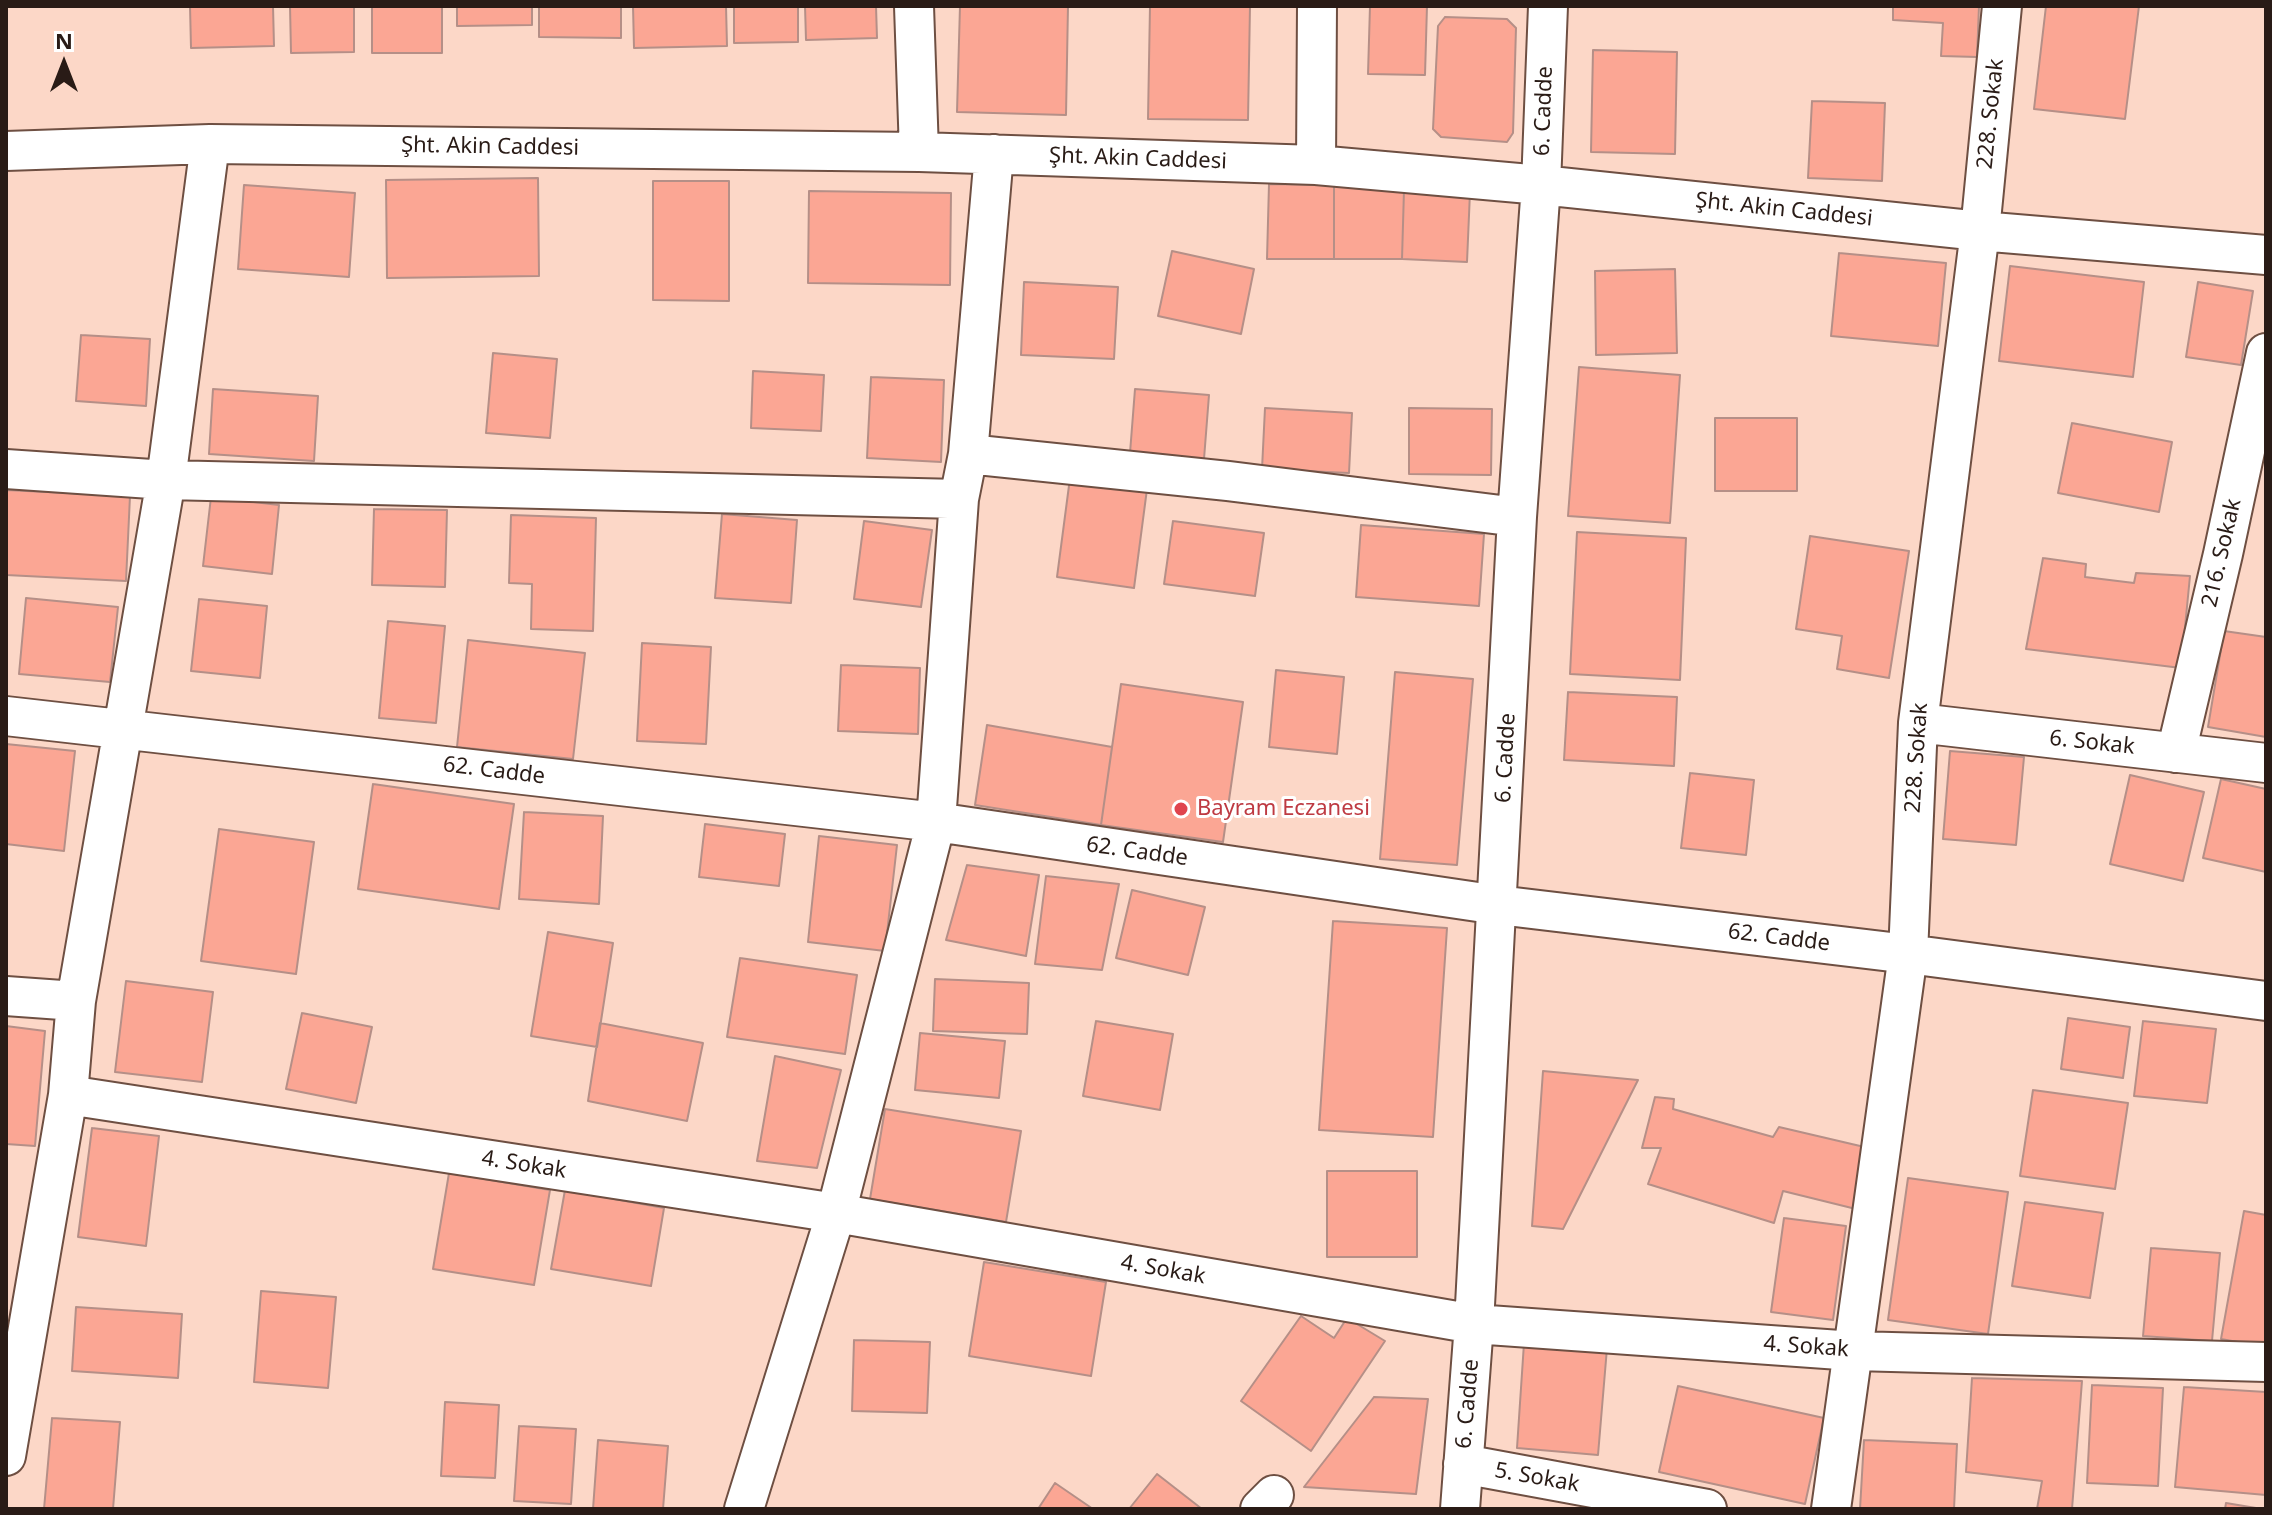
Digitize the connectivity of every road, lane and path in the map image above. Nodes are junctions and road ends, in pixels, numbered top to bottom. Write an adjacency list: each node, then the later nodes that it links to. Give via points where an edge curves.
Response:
1 (914, 6): 7 (street)
2 (1317, 6): 9 (street)
3 (1548, 6): 10 (street, 6. Cadde)
4 (2002, 6): 11 (street, 228. Sokak)
5 (210, 144): 6 (street, Şht. Akin Caddesi); 7 (street, Şht. Akin Caddesi); 16 (street)
6 (6, 151)
7 (919, 152): 8 (street, Şht. Akin Caddesi)
8 (994, 154): 9 (street, Şht. Akin Caddesi); 14 (street)
9 (1316, 165): 10 (street, Şht. Akin Caddesi)
10 (1541, 185): 11 (street, Şht. Akin Caddesi); 18 (street, 6. Cadde)
11 (1980, 231): 12 (street, Şht. Akin Caddesi); 20 (street, 228. Sokak)
12 (2266, 255)
13 (2266, 353): 22 (street, 216. Sokak)
14 (968, 454): 17 (street); 18 (street)
15 (6, 469): 16 (street)
16 (166, 480): 17 (street); 21 (street)
17 (959, 499): 24 (street)
18 (1517, 517): 25 (street, 6. Cadde)
19 (6, 716): 21 (street, 62. Cadde)
20 (1918, 723): 22 (street, 6. Sokak); 26 (street, 228. Sokak)
21 (125, 728): 24 (street, 62. Cadde); 28 (street)
22 (2176, 753): 23 (street, 6. Sokak)
23 (2266, 763)
24 (936, 822): 25 (street, 62. Cadde); 31 (street)
25 (1498, 905): 26 (street, 62. Cadde); 33 (street, 6. Cadde)
26 (1908, 954): 29 (street, 62. Cadde); 34 (street, 228. Sokak)
27 (6, 996): 28 (street)
28 (76, 1001): 30 (street)
29 (2266, 1001)
30 (68, 1095): 31 (street, 4. Sokak); 32 (street)
31 (836, 1213): 33 (street, 4. Sokak); 38 (street)
32 (19, 1305): 36 (street)
33 (1474, 1324): 34 (street, 4. Sokak); 37 (street, 6. Cadde)
34 (1854, 1351): 35 (street, 4. Sokak); 41 (street, 228. Sokak)
35 (2266, 1362)
36 (6, 1456)
37 (1463, 1464): 39 (street, 6. Cadde); 40 (street, 5. Sokak)
38 (744, 1509)
39 (1460, 1509)
40 (1707, 1509)
41 (1831, 1509)

